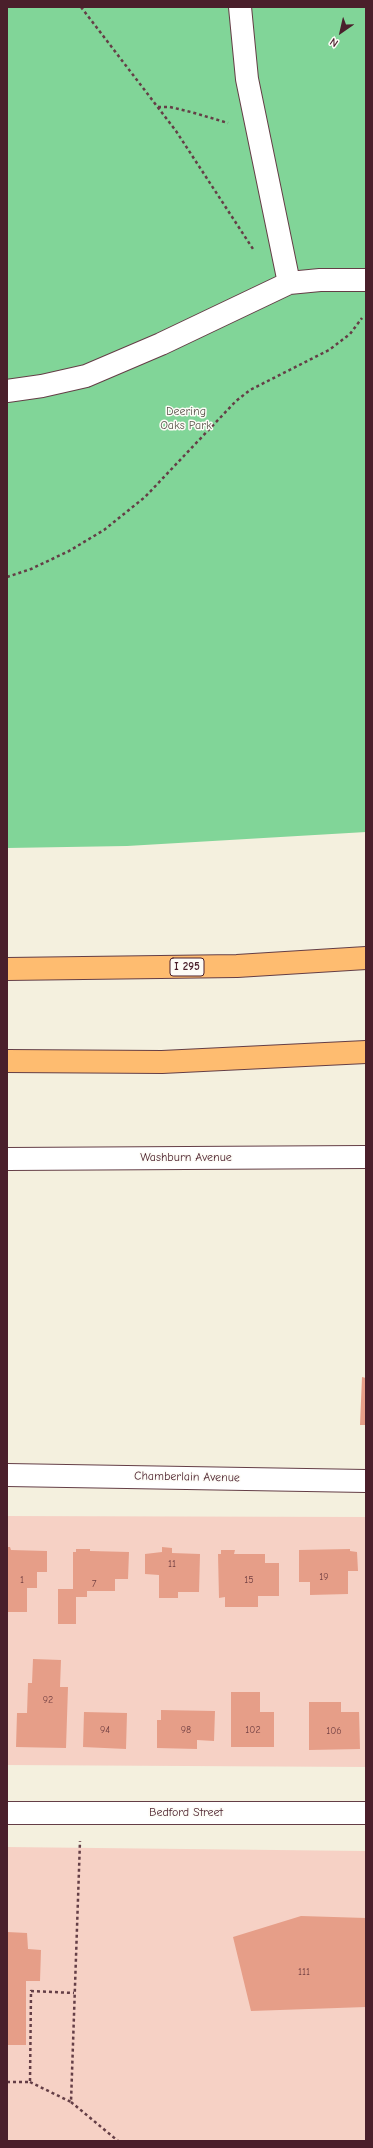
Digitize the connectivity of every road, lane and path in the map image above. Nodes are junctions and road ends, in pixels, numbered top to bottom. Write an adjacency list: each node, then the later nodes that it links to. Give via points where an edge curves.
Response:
1 (81, 7): 3 (path)
2 (240, 7): 4 (street, via 247,79)
3 (158, 107): 4 (path, via 170,107); 5 (path)
4 (258, 130): 7 (street)
5 (255, 251)
6 (366, 280): 7 (street)
7 (289, 283): 9 (street, via 86,376)
8 (362, 318): 10 (path, via 350,334 329,350 250,390 236,401 145,497 104,530 62,554)
9 (7, 391)
10 (7, 577)
11 (366, 958): 12 (highway, I 295, via 237,966)
12 (7, 969)
13 (366, 1052): 14 (highway, via 162,1062)
14 (7, 1061)
15 (366, 1157): 16 (street, Washburn Avenue)
16 (7, 1160)
17 (7, 1475): 18 (street, Chamberlain Avenue)
18 (366, 1481)
19 (7, 1813): 20 (street, Bedford Street)
20 (366, 1813)
21 (80, 1841): 22 (path)
22 (74, 1993): 24 (path, via 32,1991); 25 (path)
23 (7, 2082): 24 (path)
24 (30, 2082): 25 (path)
25 (71, 2102): 26 (path)
26 (118, 2141)

